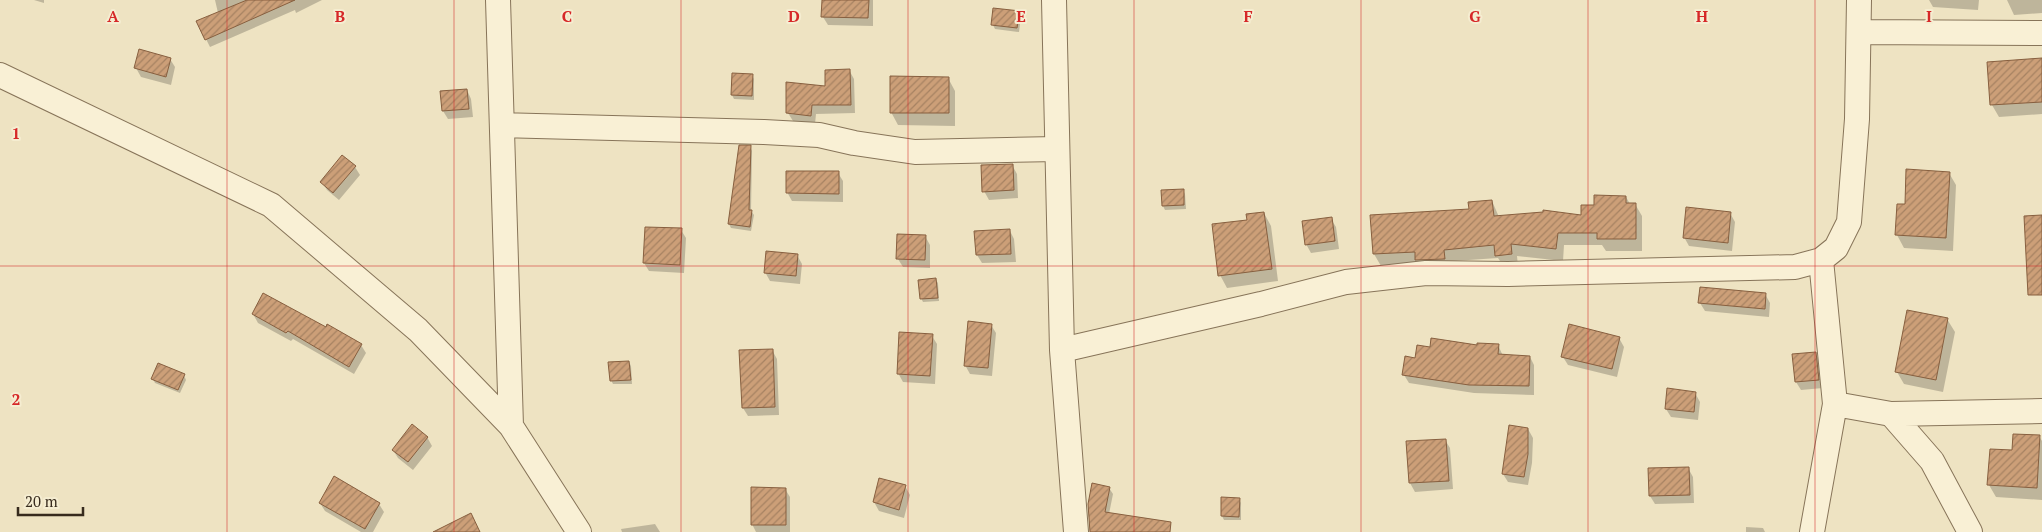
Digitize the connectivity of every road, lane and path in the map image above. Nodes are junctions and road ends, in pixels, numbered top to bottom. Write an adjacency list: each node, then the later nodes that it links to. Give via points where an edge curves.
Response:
1 (498, 0): 7 (street)
2 (1054, 0): 8 (street)
3 (1859, 0): 4 (street)
4 (1859, 32): 5 (street); 9 (street, via 1857,119 1849,222 1836,248)
5 (2042, 33)
6 (0, 75): 14 (street, via 271,205 418,330)
7 (502, 125): 8 (street, via 810,134 915,152); 14 (street)
8 (1057, 149): 10 (street)
9 (1821, 260): 10 (street, via 1795,267 1426,273 1346,282); 11 (street)
10 (1062, 350): 16 (street)
11 (1835, 404): 13 (street); 17 (street)
12 (2042, 411): 13 (street)
13 (1891, 414): 18 (street, via 1932,461)
14 (511, 426): 15 (street)
15 (579, 532)
16 (1076, 532)
17 (1812, 532)
18 (1970, 532)

